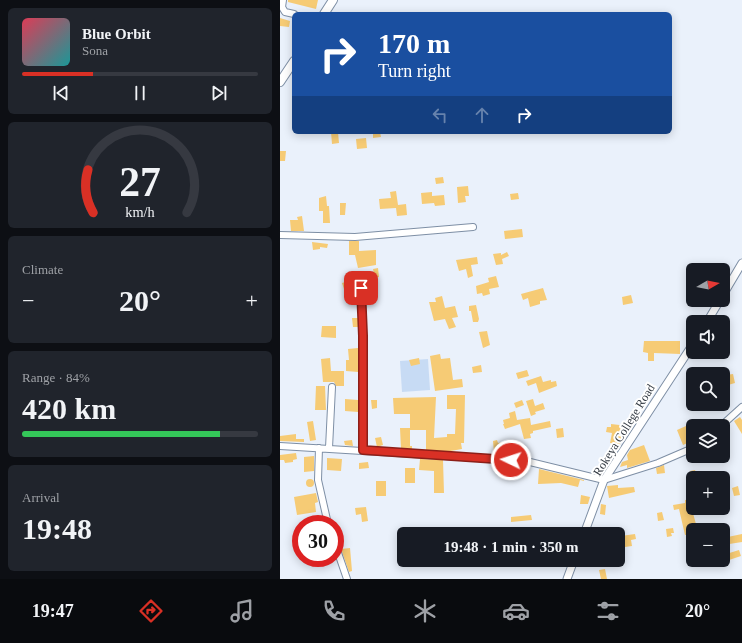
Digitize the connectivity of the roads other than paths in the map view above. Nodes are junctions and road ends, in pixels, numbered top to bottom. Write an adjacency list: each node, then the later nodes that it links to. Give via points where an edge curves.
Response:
1 (283, 0): 4 (street, via 282,7 285,12)
2 (333, 0): 3 (main road)
3 (325, 12)
4 (292, 14)
5 (292, 64): 6 (main road)
6 (280, 82)
7 (473, 227): 8 (street, via 355,237)
8 (280, 235)
9 (742, 263): 10 (street)
10 (730, 283)
11 (361, 288): 19 (street)
12 (686, 355): 21 (street, Rokeya College Road)
13 (332, 387): 18 (street)
14 (742, 407): 15 (street)
15 (729, 419)
16 (280, 446): 17 (street)
17 (319, 448): 18 (street); 22 (street, via 318,480)
18 (329, 448): 19 (street)
19 (363, 450): 21 (street, via 526,461)
20 (686, 451): 21 (street, via 658,464)
21 (604, 480): 23 (street, Rokeya College Road)
22 (326, 515)
23 (587, 527)
24 (343, 567): 26 (street)
25 (571, 567): 27 (street)
26 (347, 579)
27 (567, 579)

